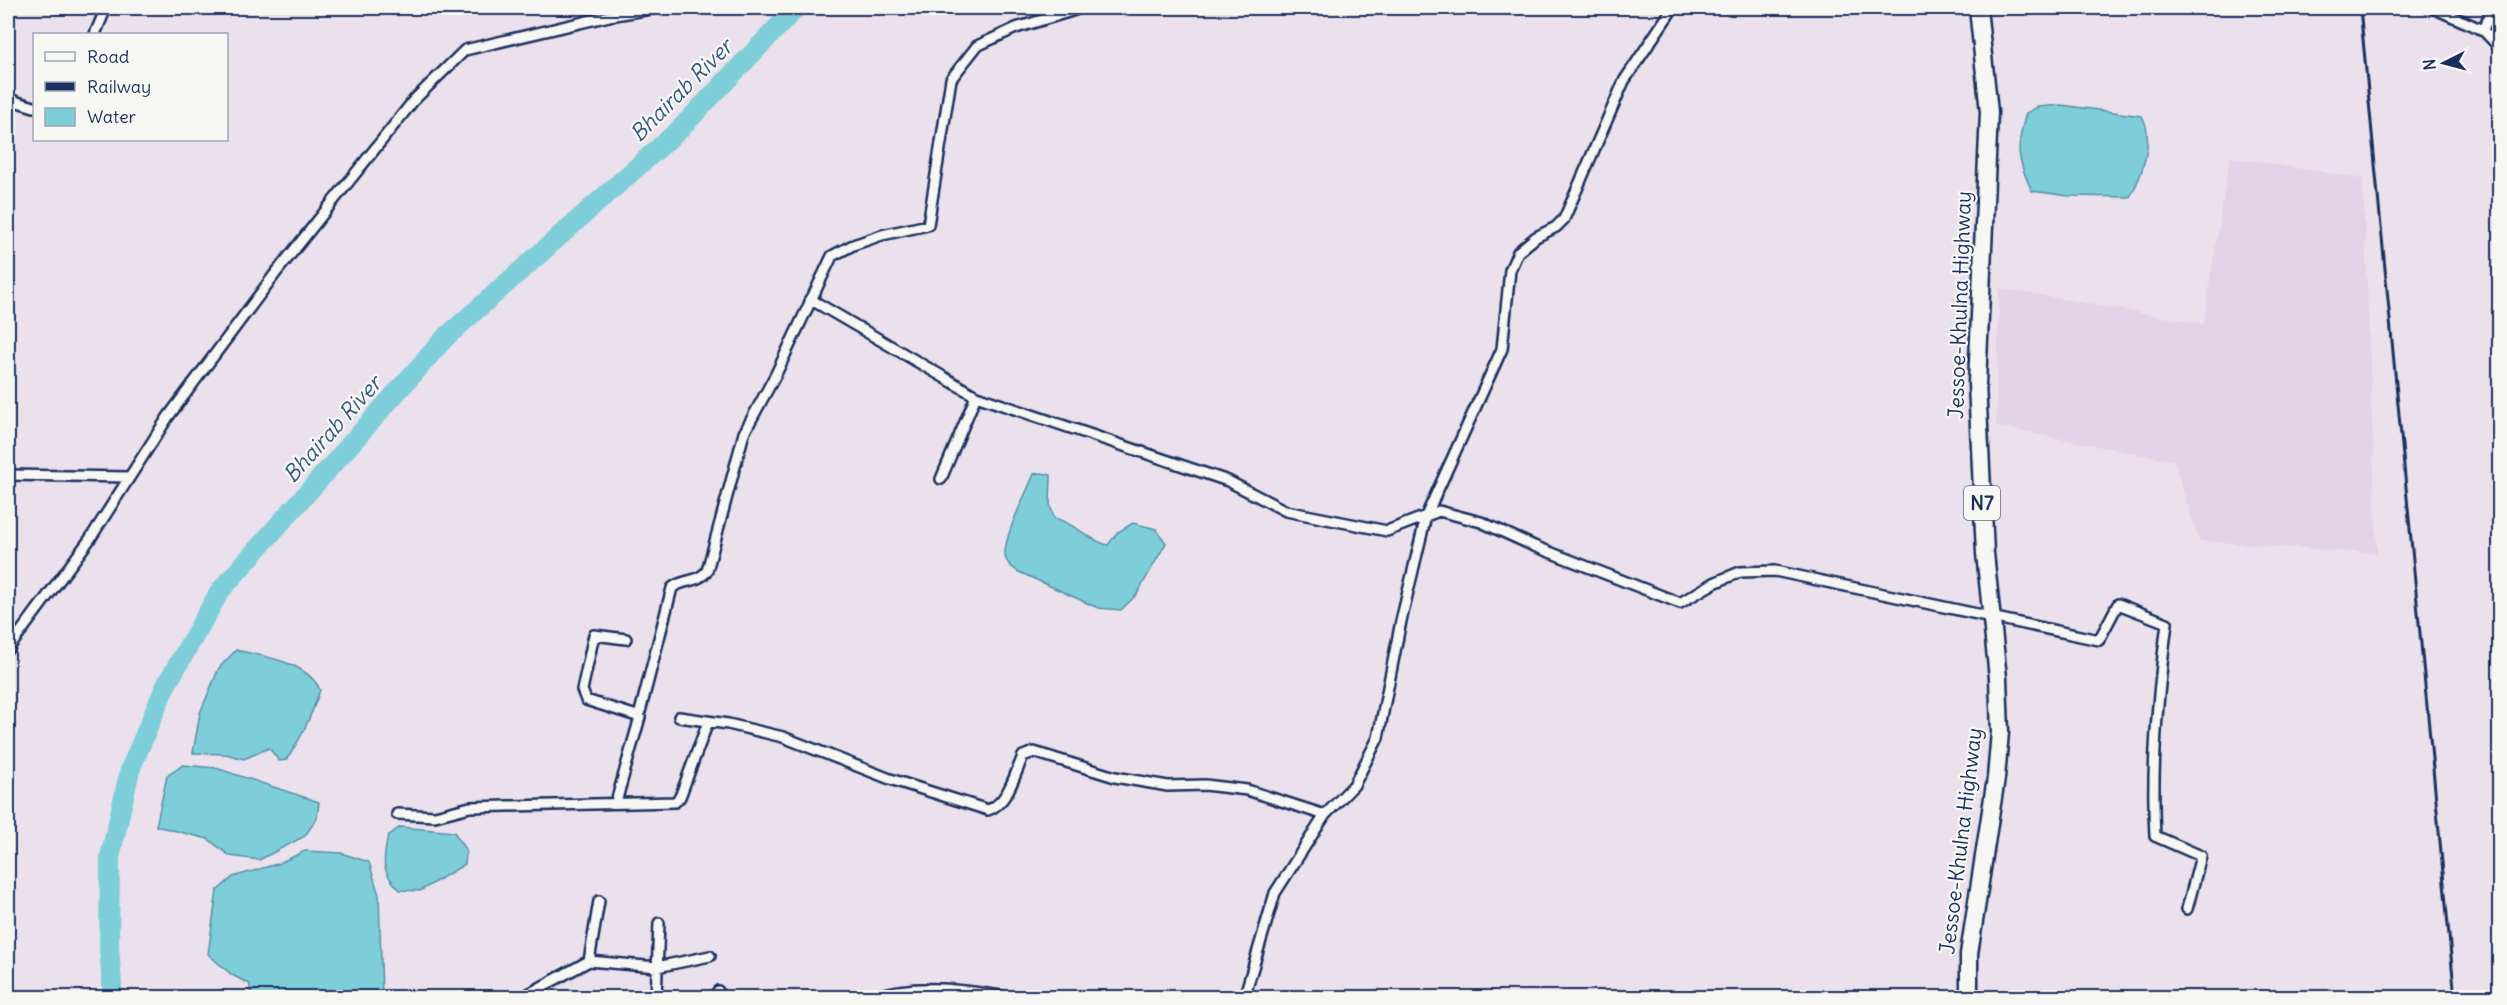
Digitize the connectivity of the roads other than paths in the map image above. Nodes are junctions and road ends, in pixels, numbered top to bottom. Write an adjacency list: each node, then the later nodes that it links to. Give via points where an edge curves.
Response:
1 (106, 8): 9 (street)
2 (657, 8): 16 (street, via 465,50 414,100 274,274 168,417)
3 (1076, 8): 13 (street, via 977,46 951,79 928,225 882,235 832,256)
4 (1673, 8): 18 (street, via 1624,81 1564,219 1518,252 1510,270 1502,349)
5 (1978, 8): 19 (highway, Jessoe-Khulna Highway / N7, via 1989,112 1977,384)
6 (2433, 8): 8 (street)
7 (2492, 8): 8 (street)
8 (2483, 30): 10 (street)
9 (95, 33)
10 (2499, 48)
11 (8, 99): 12 (street)
12 (33, 108)
13 (810, 299): 14 (street); 22 (street, via 744,433 707,572 672,588)
14 (976, 396): 17 (street); 18 (street, via 1228,481 1286,511 1387,531)
15 (8, 475): 16 (street)
16 (129, 477): 21 (street, via 90,539)
17 (941, 479)
18 (1426, 516): 19 (street, via 1439,511 1481,522 1680,603 1740,572 1774,571); 27 (street, via 1378,738 1354,786)
19 (1991, 618): 29 (street, via 2099,640 2118,604 2167,623 2158,699 2155,837 2201,856); 39 (highway, Jessoe-Khulna Highway / N7, via 2000,732 1969,954)
20 (626, 639): 22 (street, via 597,635 592,638 582,690 586,700)
21 (8, 649)
22 (639, 716): 25 (street)
23 (679, 717): 24 (street)
24 (708, 722): 25 (street, via 678,800); 27 (street, via 783,737 890,779 988,810 996,808 1008,792 1023,756 1034,752 1115,777 1168,786 1247,790)
25 (616, 802): 26 (street, via 470,807 435,816)
26 (397, 814)
27 (1325, 815): 38 (street, via 1275,893)
28 (599, 902): 32 (street)
29 (2187, 909)
30 (659, 922): 33 (street)
31 (710, 956): 33 (street)
32 (589, 961): 33 (street); 34 (street)
33 (657, 967): 35 (street)
34 (523, 997)
35 (656, 998)
36 (870, 998): 37 (street, via 893,990 959,989)
37 (1013, 998)
38 (1244, 998)
39 (1969, 998)

